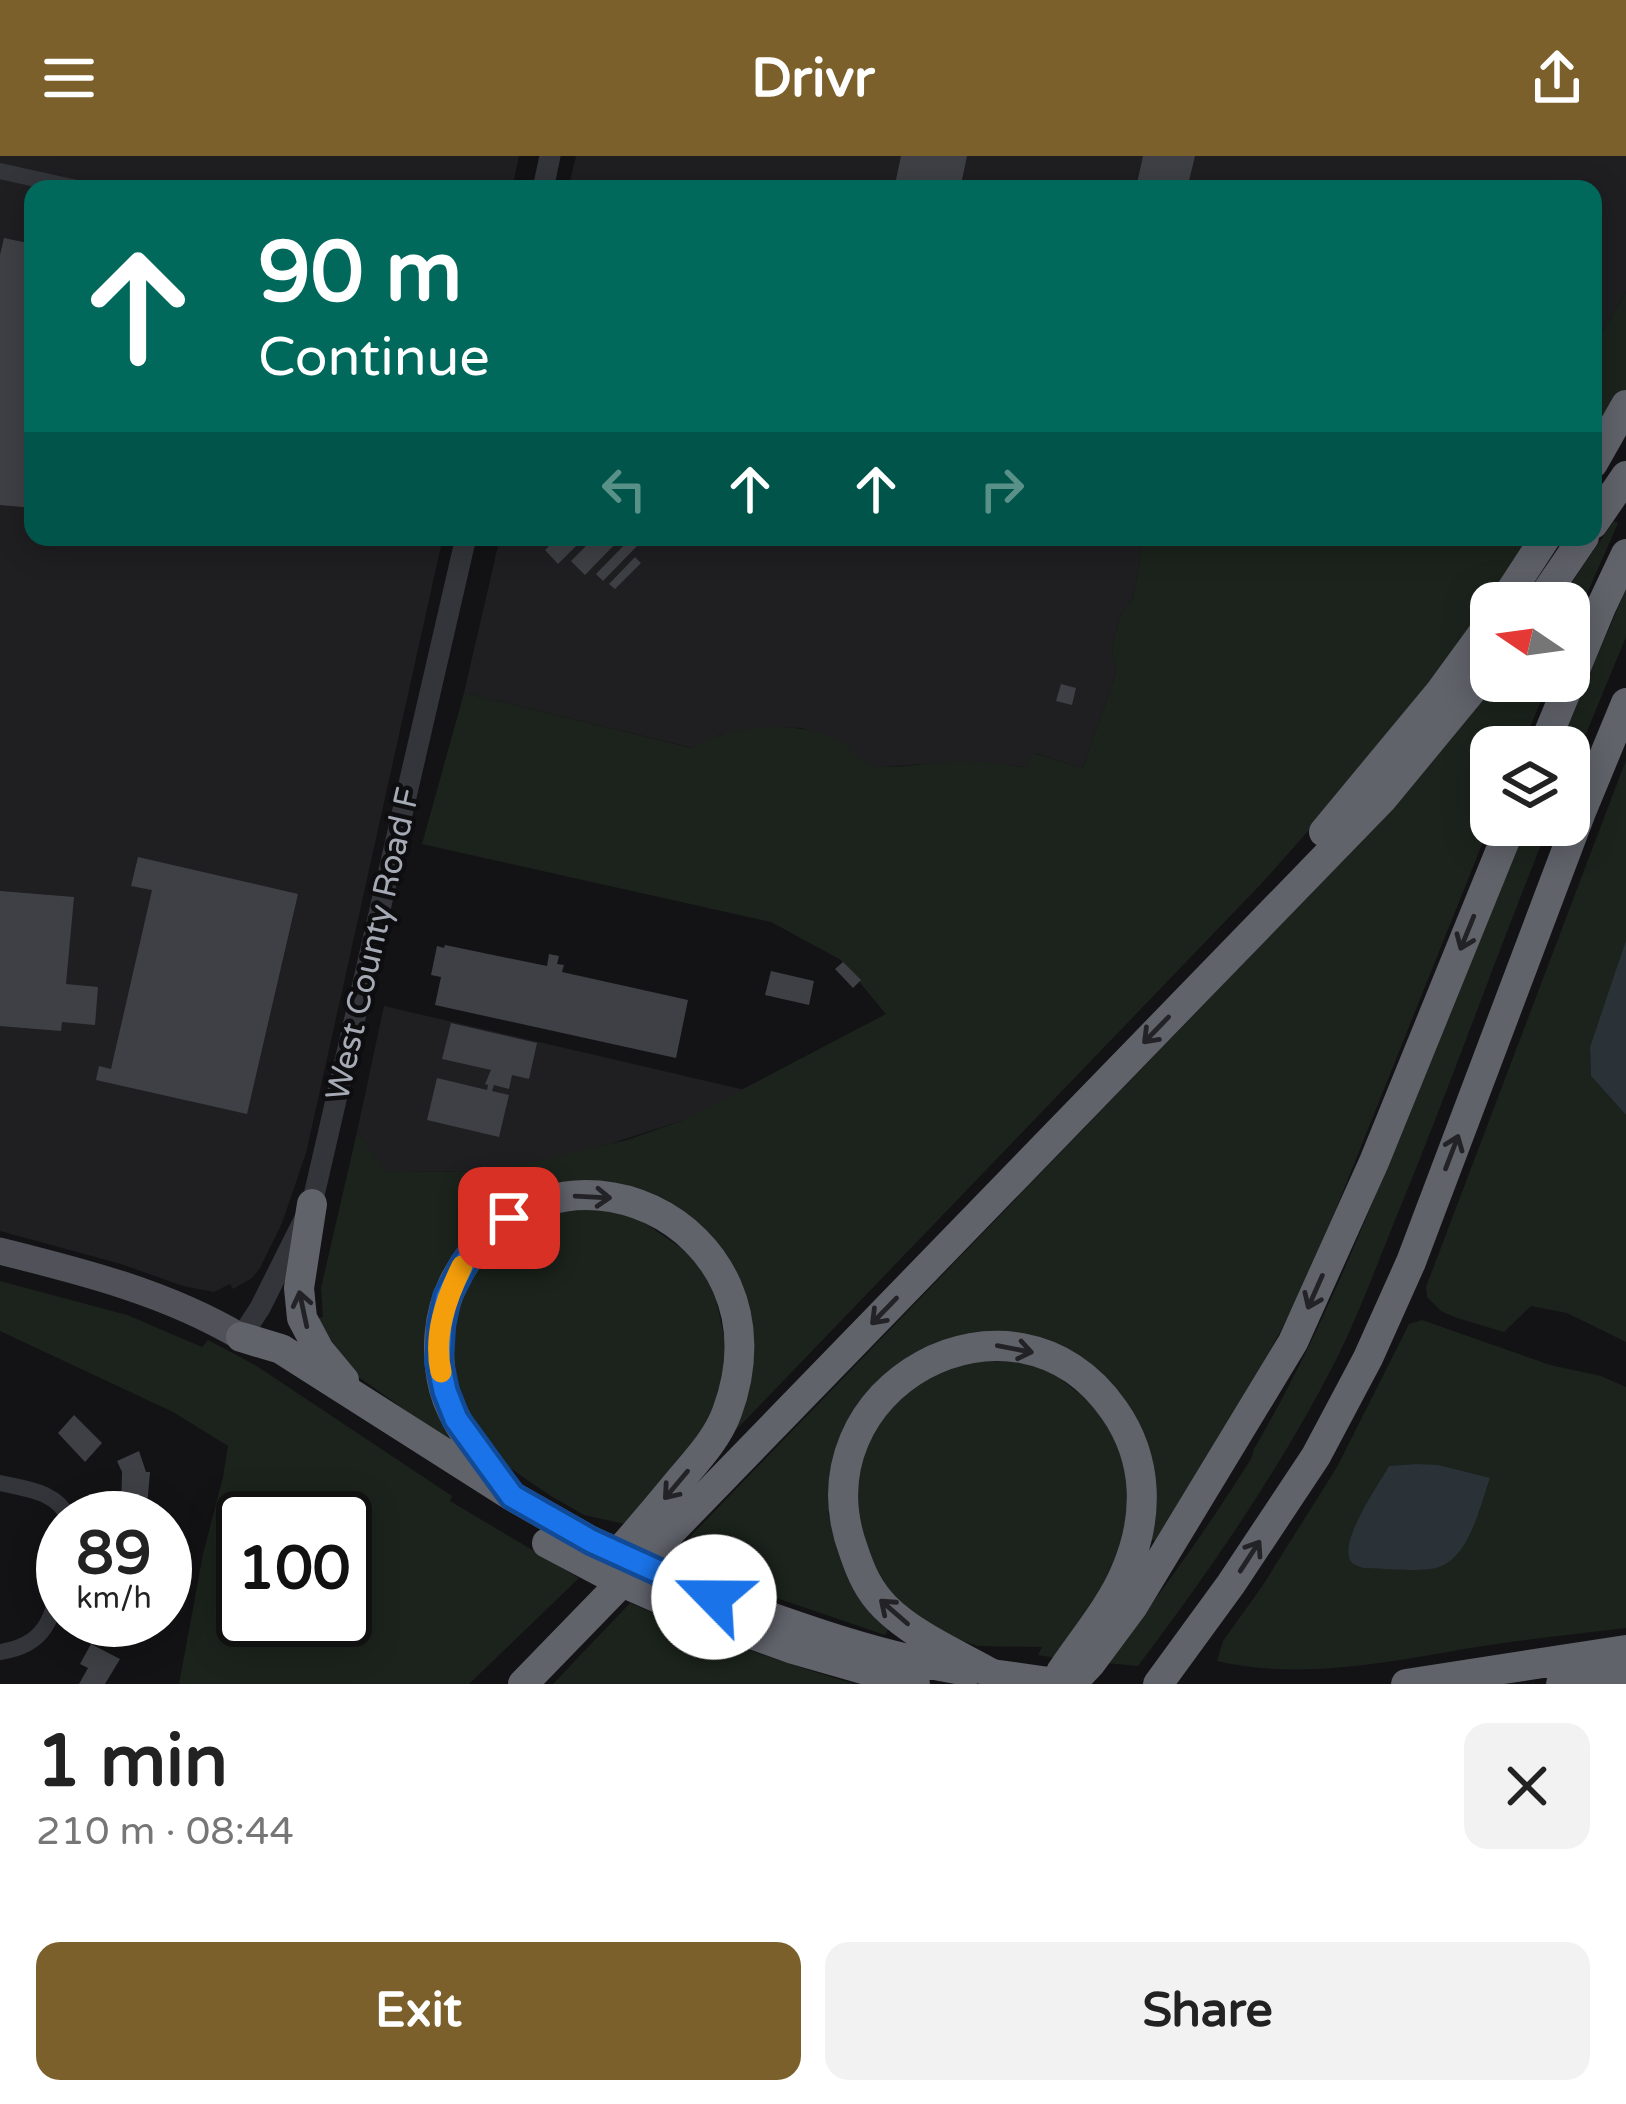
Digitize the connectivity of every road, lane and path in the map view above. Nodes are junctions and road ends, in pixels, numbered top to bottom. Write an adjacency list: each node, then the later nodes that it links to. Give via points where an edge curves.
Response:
1 (0, 171): 2 (street)
2 (40, 180)
3 (1626, 405): 4 (highway)
4 (1602, 447)
5 (1626, 476): 6 (highway)
6 (1602, 511)
7 (464, 546): 19 (street, West County Road F)
8 (1540, 546): 11 (highway)
9 (1578, 546): 12 (highway)
10 (1626, 554): 16 (highway)
11 (1517, 582)
12 (1553, 582)
13 (1470, 650): 18 (highway)
14 (1470, 692): 18 (highway, via 1382,798)
15 (1626, 703): 37 (highway, one-way to 15, via 1316,1456 1368,1358)
16 (1552, 726)
17 (1502, 846): 36 (highway, one-way to 36, via 1293,1342 1133,1606)
18 (1237, 946): 33 (highway, one-way to 33)
19 (312, 1204): 21 (street, West County Road F); 22 (highway, one-way to 19, via 302,1318)
20 (0, 1252): 21 (main road, via 118,1282)
21 (241, 1337): 22 (highway, via 280,1349); 26 (highway, bridge, via 547,1543 615,1579)
22 (359, 1398): 25 (highway)
23 (0, 1483): 24 (street)
24 (36, 1492)
25 (512, 1496): 26 (highway, bridge); 32 (highway, one-way to 32, via 445,1391 439,1362 447,1297 483,1239 509,1218 574,1195 640,1203 671,1219 720,1270 735,1305 738,1376 705,1451)
26 (702, 1605): 31 (highway); 34 (highway, via 790,1648)
27 (36, 1640): 29 (street)
28 (1626, 1651): 38 (highway)
29 (0, 1652)
30 (1626, 1673): 39 (highway)
31 (992, 1674): 35 (highway, one-way to 35, via 885,1607 864,1581 842,1508 855,1439 880,1398 930,1361 991,1345 1053,1359 1096,1385 1140,1467 1139,1534 1124,1577); 36 (highway, bridge)
32 (507, 1684)
33 (523, 1684)
34 (915, 1684)
35 (1053, 1684)
36 (1067, 1684)
37 (1158, 1684)
38 (1406, 1684)
39 (1561, 1684)

